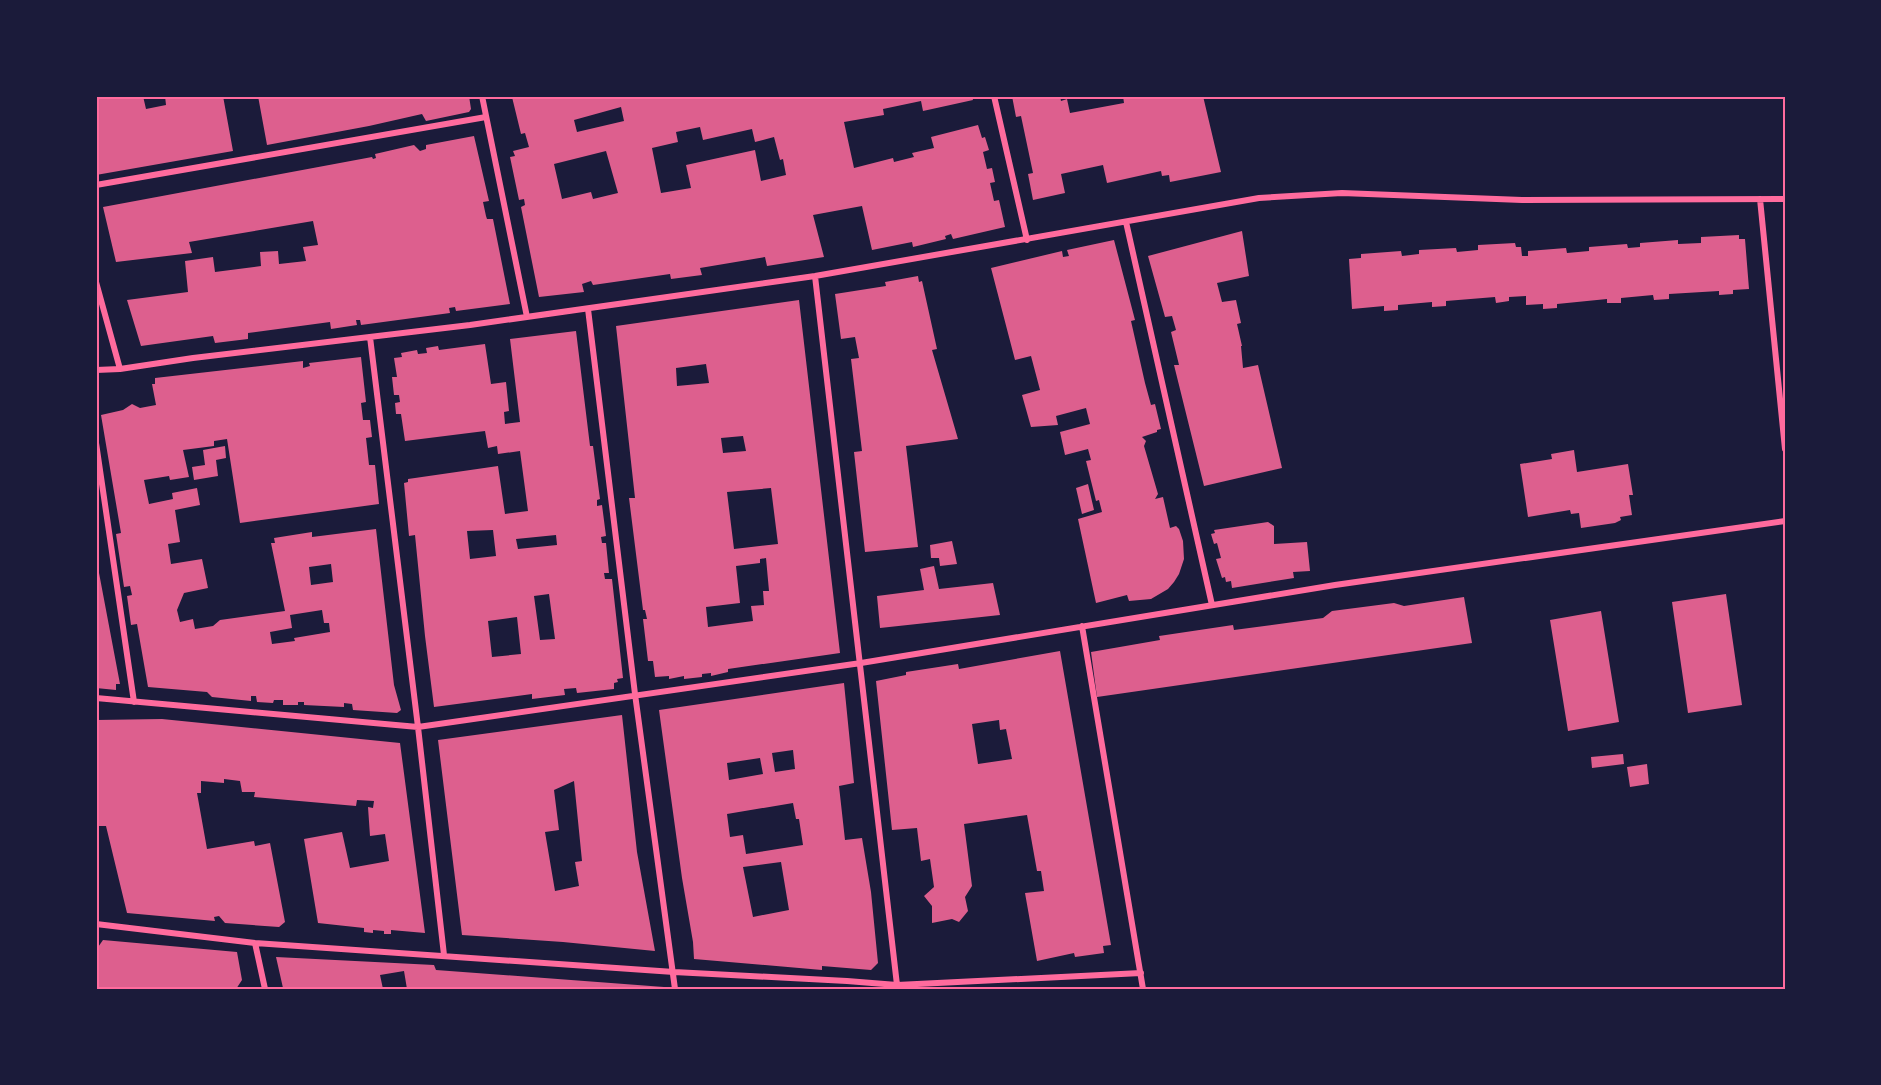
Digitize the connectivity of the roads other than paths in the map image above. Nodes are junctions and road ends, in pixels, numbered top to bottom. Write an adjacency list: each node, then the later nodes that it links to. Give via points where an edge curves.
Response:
1 (482, 96): 3 (street)
2 (994, 96): 8 (street)
3 (486, 117): 4 (street); 12 (street)
4 (96, 185)
5 (1760, 199): 6 (street); 7 (street, via 1522,200 1342,193 1259,198); 17 (street)
6 (1785, 199)
7 (1126, 222): 8 (street); 19 (street)
8 (1027, 240): 9 (street)
9 (815, 276): 11 (street); 21 (street)
10 (96, 282): 14 (street)
11 (588, 309): 12 (street); 22 (street)
12 (527, 317): 13 (street)
13 (370, 337): 14 (street); 25 (street)
14 (120, 369): 15 (street)
15 (96, 370)
16 (96, 443): 24 (street)
17 (1785, 448)
18 (1785, 521): 19 (street)
19 (1212, 605): 20 (street)
20 (1082, 626): 21 (street); 30 (street)
21 (861, 663): 22 (street); 32 (street)
22 (635, 694): 25 (street); 29 (street)
23 (96, 698): 24 (street)
24 (134, 702): 25 (street)
25 (418, 727): 28 (street)
26 (96, 924): 27 (street)
27 (255, 943): 28 (street); 33 (street)
28 (444, 955): 29 (street)
29 (674, 972): 31 (street); 34 (street)
30 (1141, 973): 32 (street); 36 (street)
31 (847, 981): 32 (street); 35 (street)
32 (897, 985)
33 (263, 988)
34 (675, 989)
35 (847, 989)
36 (1143, 989)

